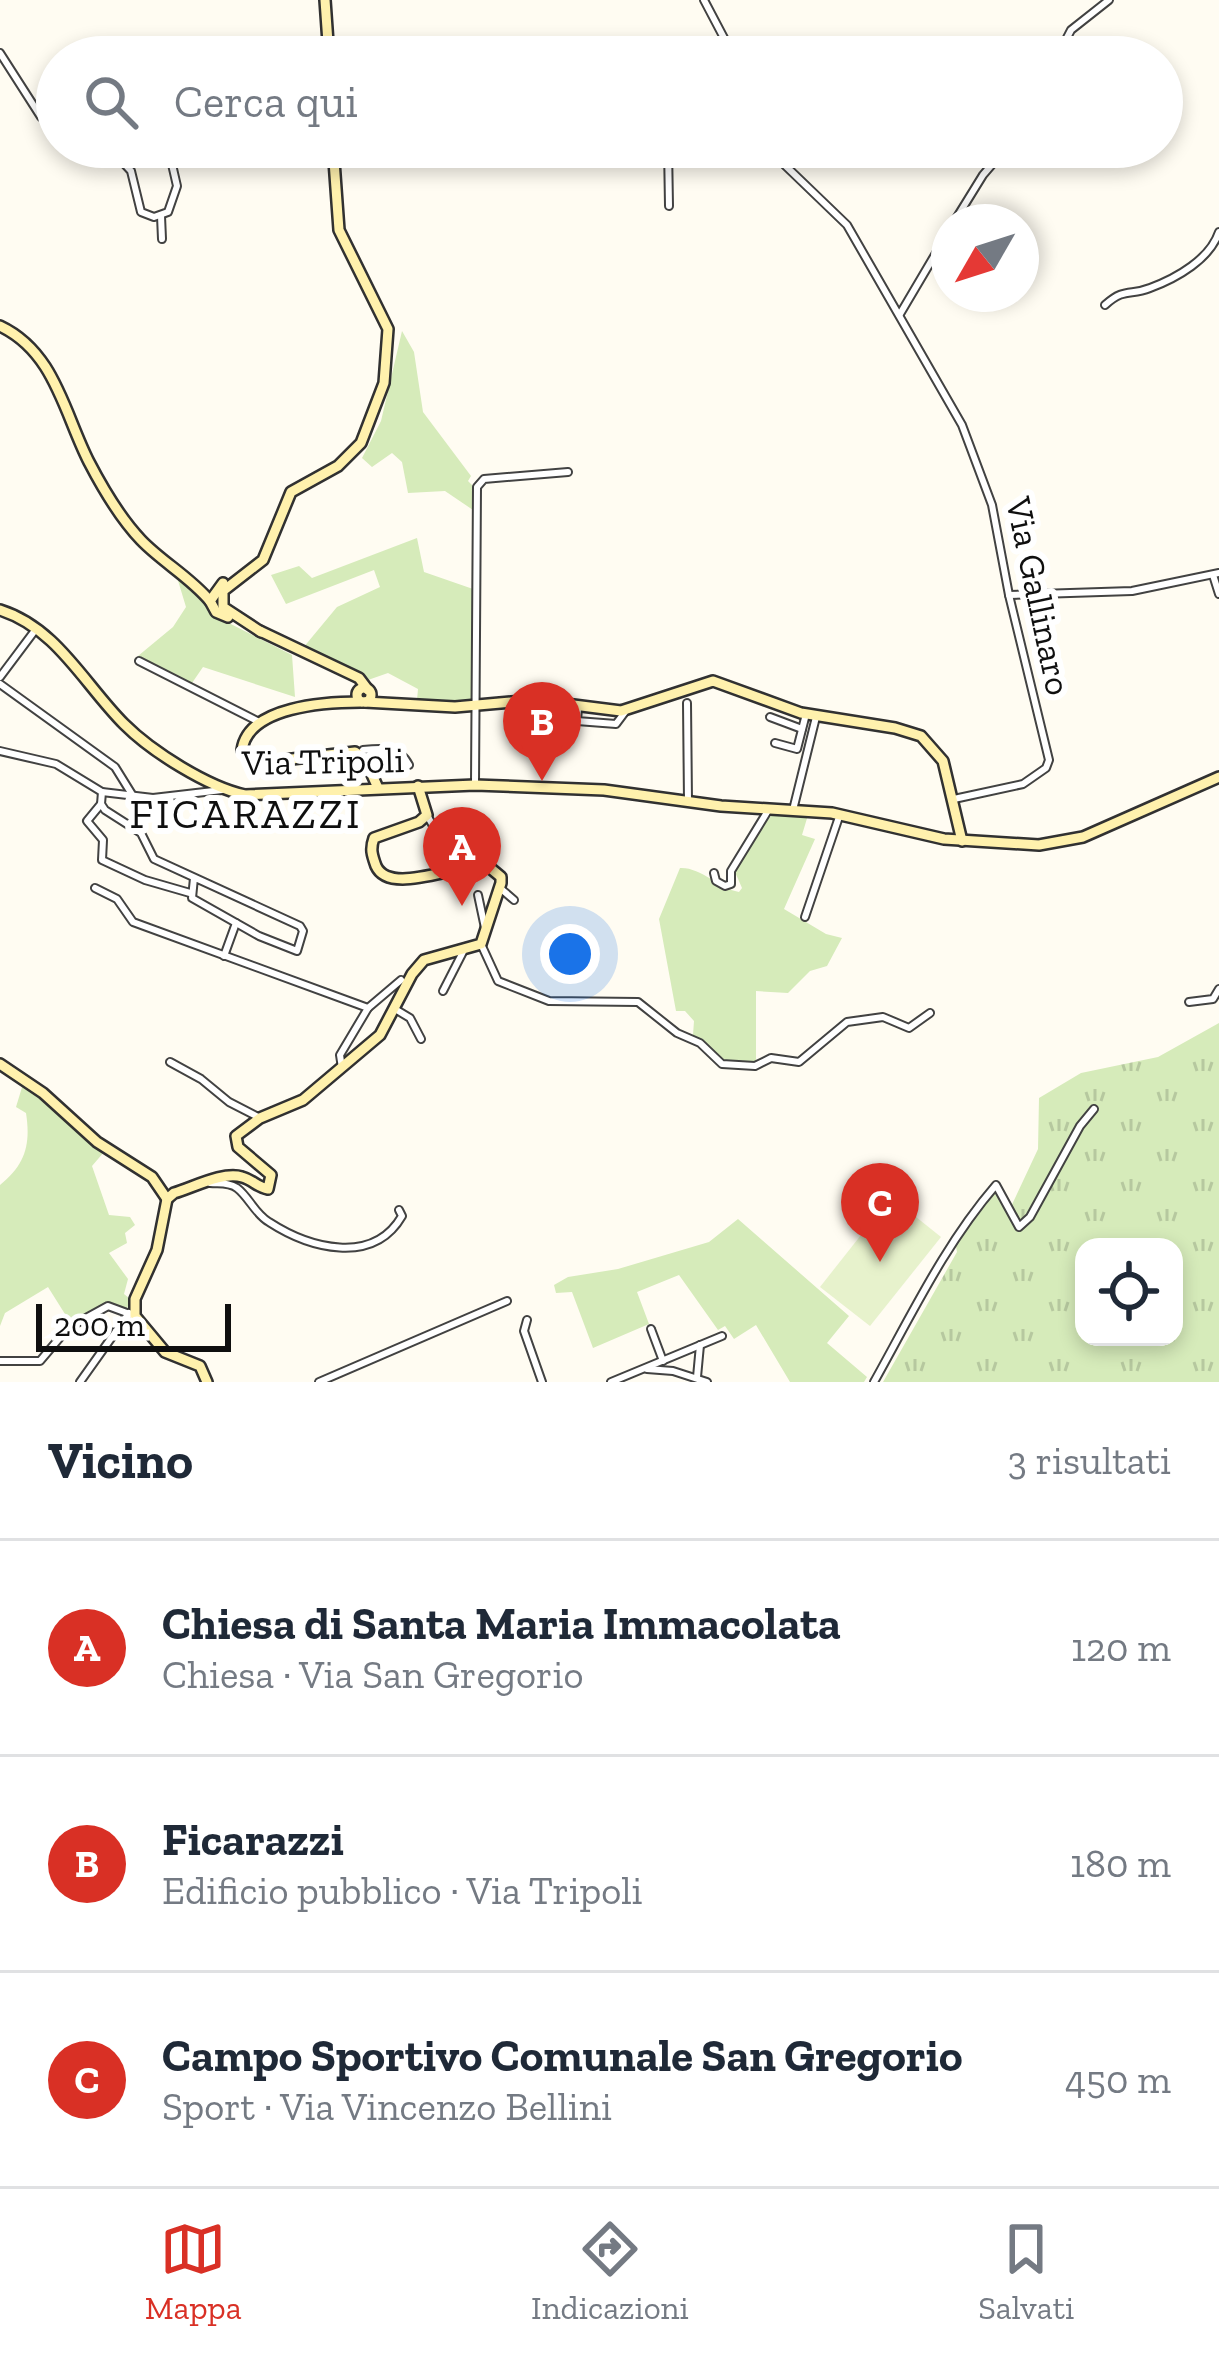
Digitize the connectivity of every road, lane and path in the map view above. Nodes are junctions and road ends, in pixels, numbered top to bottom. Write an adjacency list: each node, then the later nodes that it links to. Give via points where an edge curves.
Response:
1 (326, 0): 4 (street)
2 (704, 0): 5 (street)
3 (1109, 0): 6 (street)
4 (328, 36)
5 (723, 36)
6 (1068, 36)
7 (0, 53): 8 (street)
8 (36, 109)
9 (128, 168): 17 (street, via 142,212)
10 (172, 168): 17 (street, via 177,192)
11 (335, 168): 25 (street, via 339,230 384,315 386,370 361,443 288,496 273,543)
12 (668, 168): 16 (street)
13 (788, 168): 22 (street, Via Gallinaro, via 848,225)
14 (989, 168): 15 (street)
15 (965, 204)
16 (669, 206)
17 (161, 216): 19 (street)
18 (1219, 232): 21 (street, via 1206,256)
19 (162, 239)
20 (931, 261): 22 (street)
21 (1105, 305)
22 (900, 314): 28 (street, Via Gallinaro, via 979,464)
23 (0, 326): 29 (street, via 60,387 92,467 140,538)
24 (568, 472): 38 (street, via 484,479 477,487)
25 (250, 572): 29 (street, via 226,580); 31 (street, via 220,599)
26 (1216, 574): 27 (street); 28 (street, via 1132,591)
27 (1219, 594)
28 (1009, 595): 54 (street, Via Gallinaro, via 1046,768 1023,784)
29 (211, 597): 31 (street); 33 (street, via 216,612)
30 (0, 610): 32 (street, Via Tripoli)
31 (250, 625): 33 (street)
32 (36, 629): 35 (street); 51 (street, Via Tripoli, via 128,728)
33 (261, 632): 36 (street, via 359,678)
34 (139, 661): 41 (street)
35 (0, 681): 53 (street, via 115,767)
36 (365, 696): 38 (street); 41 (street)
37 (688, 703): 55 (street)
38 (476, 706): 39 (street, via 534,700 626,710 713,681); 48 (street)
39 (811, 716): 42 (street); 54 (street, via 921,736 943,761); 58 (street)
40 (770, 717): 42 (street)
41 (259, 722): 45 (street, via 242,743 256,763)
42 (802, 729): 43 (street, via 797,748)
43 (775, 743)
44 (0, 748): 52 (street, via 56,764)
45 (360, 755): 46 (street, via 388,748); 50 (street)
46 (409, 765)
47 (1219, 777): 62 (street, Via Tripoli, via 1070,842)
48 (475, 785): 49 (street, Via Tripoli); 55 (street, Via Tripoli)
49 (418, 786): 50 (street, Via Tripoli); 59 (street)
50 (378, 788): 51 (street, Via Tripoli, via 280,796)
51 (222, 790): 53 (street)
52 (102, 792): 53 (street); 56 (street)
53 (134, 797)
54 (954, 799): 62 (street)
55 (688, 801): 57 (street, Via Tripoli)
56 (101, 804): 64 (street, via 141,833 154,860); 67 (street, via 87,821 103,840 103,860)
57 (770, 808): 58 (street, Via Tripoli); 63 (street, via 731,884 716,881)
58 (793, 810): 60 (street, Via Tripoli)
59 (427, 814): 61 (street); 66 (street, via 374,838 381,876 396,882 483,865 501,877)
60 (840, 814): 62 (street, Via Tripoli); 70 (street)
61 (437, 833)
62 (962, 841)
63 (715, 873)
64 (194, 878): 67 (street); 71 (street, via 301,926 302,940 296,951)
65 (95, 887): 75 (street, via 117,899 133,922)
66 (500, 888): 69 (street); 72 (street)
67 (190, 893): 71 (street)
68 (478, 895): 72 (street)
69 (514, 900)
70 (806, 917)
71 (236, 923): 75 (street)
72 (488, 929): 73 (street)
73 (481, 944): 74 (street); 83 (street, via 503,984 549,1001 638,1002 722,1064 799,1062 847,1022 884,1017 915,1028)
74 (464, 950): 78 (street); 82 (street, via 418,965)
75 (224, 956): 81 (street)
76 (401, 980): 81 (street)
77 (1219, 989): 80 (street)
78 (442, 991)
79 (1189, 1001): 80 (street)
80 (1216, 1002)
81 (368, 1008): 87 (street, via 340,1055)
82 (395, 1009): 84 (street); 87 (street)
83 (930, 1013)
84 (421, 1039)
85 (170, 1062): 89 (street)
86 (0, 1064): 91 (street, via 152,1177)
87 (342, 1068): 89 (street, via 303,1100)
88 (1094, 1108): 110 (street, via 1023,1224 1016,1226 996,1185 953,1239)
89 (260, 1118): 90 (street, via 236,1142 266,1169 271,1185 264,1190 236,1175)
90 (210, 1183): 91 (street); 92 (street, via 237,1188 284,1230 343,1251 385,1236)
91 (167, 1199): 94 (street)
92 (399, 1210)
93 (507, 1301): 106 (street)
94 (132, 1314): 100 (street, via 107,1306 68,1328 40,1361); 103 (street, via 165,1352 200,1366); 105 (street)
95 (527, 1319): 107 (street)
96 (651, 1329): 99 (street)
97 (722, 1336): 98 (street)
98 (700, 1345): 99 (street); 104 (street)
99 (663, 1360): 101 (street); 102 (street)
100 (0, 1361)
101 (643, 1369): 102 (street); 108 (street)
102 (665, 1370): 104 (street)
103 (206, 1377)
104 (697, 1377): 109 (street)
105 (80, 1382)
106 (319, 1382)
107 (542, 1382)
108 (611, 1382)
109 (707, 1382)
110 (874, 1382)

